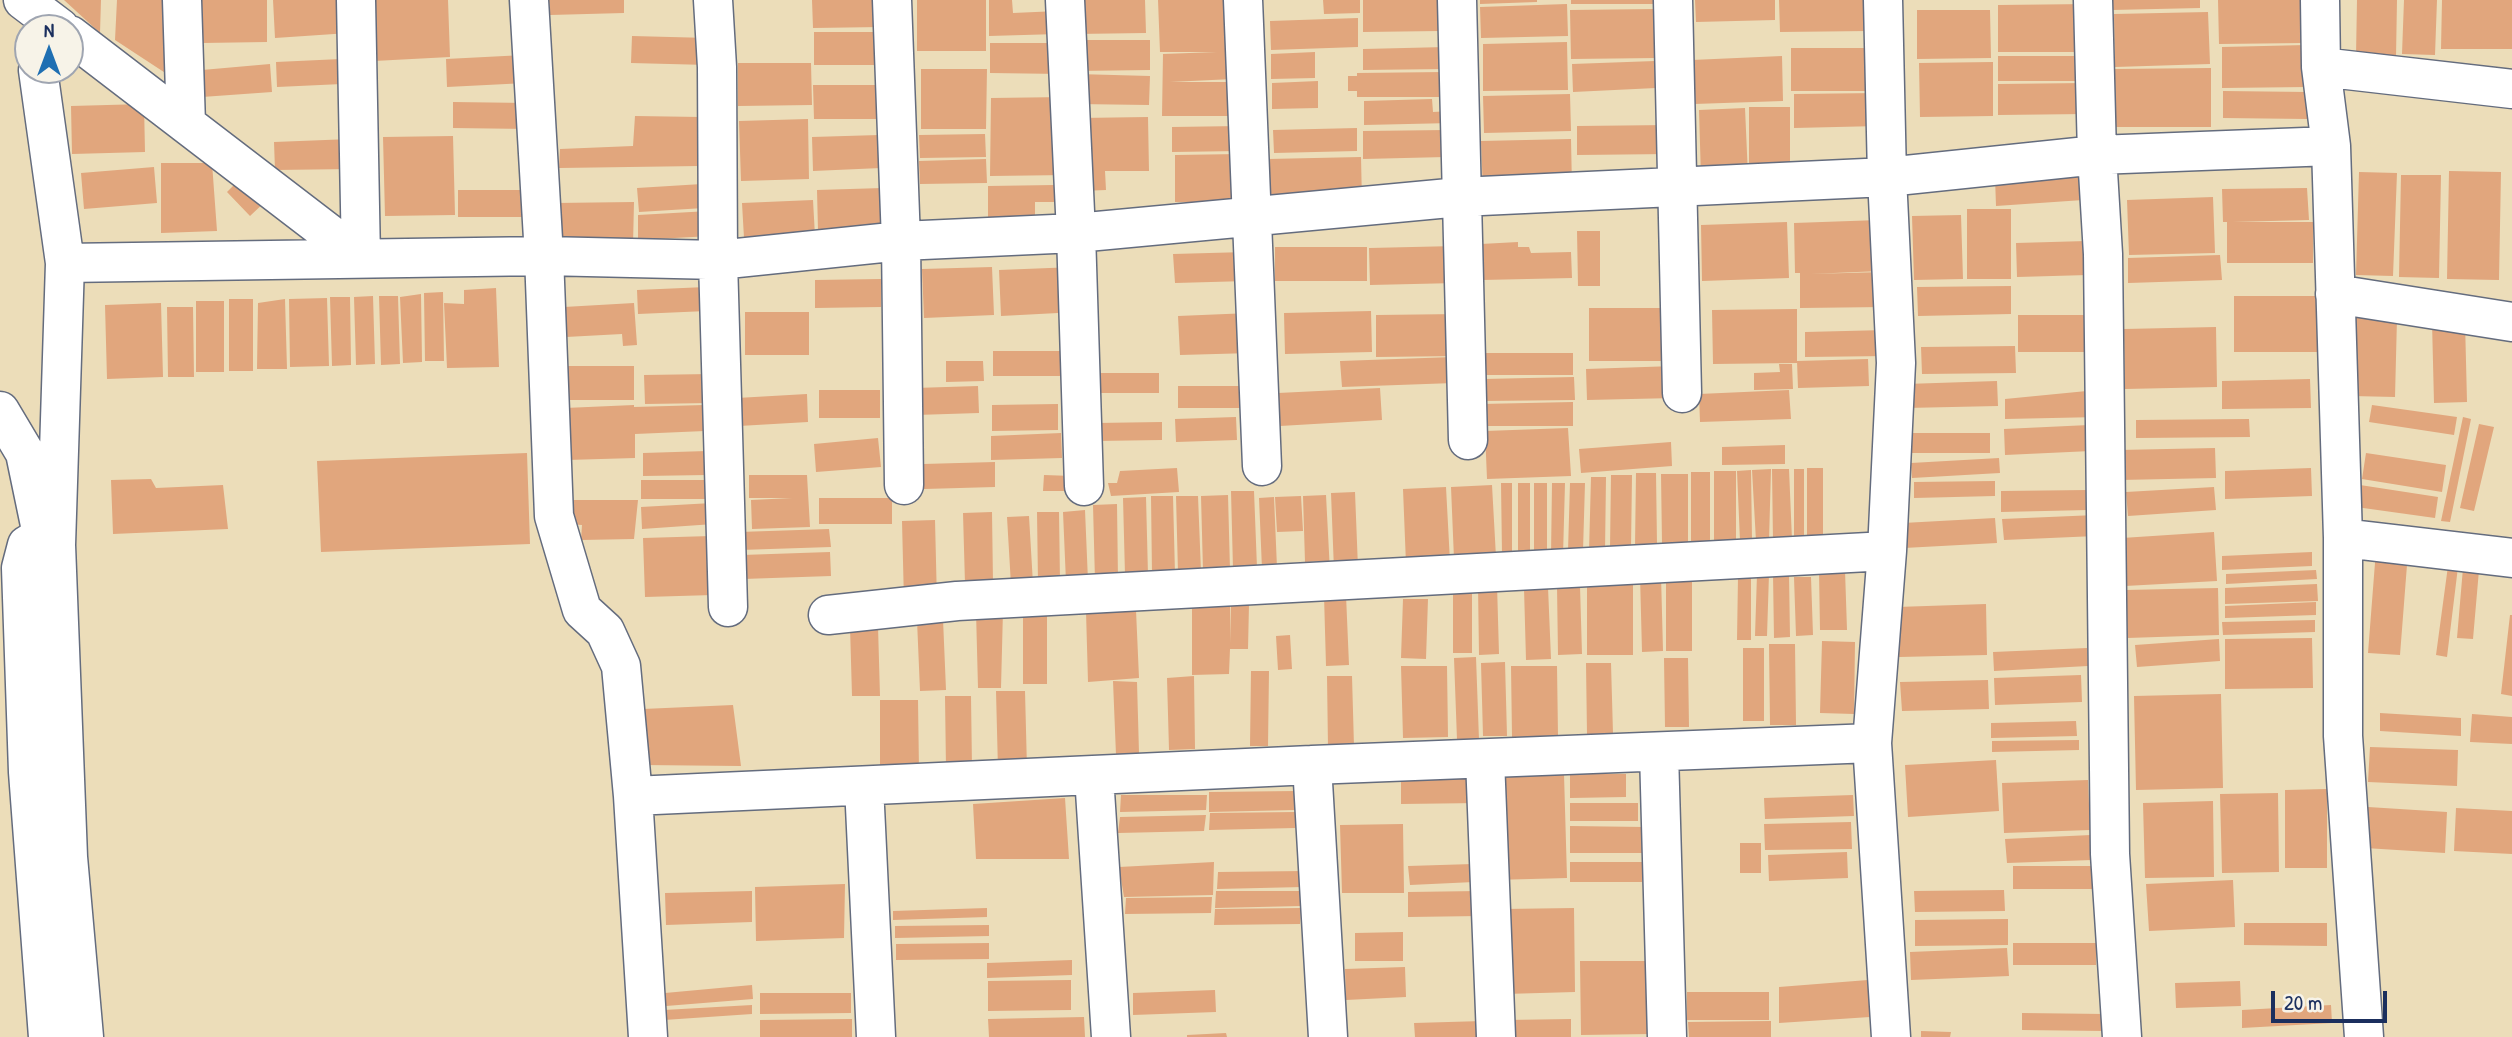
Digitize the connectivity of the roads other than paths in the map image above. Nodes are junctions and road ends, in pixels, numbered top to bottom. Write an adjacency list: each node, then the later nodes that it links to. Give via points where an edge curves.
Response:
1 (182, 0): 17 (street)
2 (356, 0): 27 (street)
3 (529, 0): 26 (street)
4 (713, 0): 28 (street)
5 (892, 0): 25 (street)
6 (1065, 0): 24 (street)
7 (1243, 0): 23 (street)
8 (1457, 0): 22 (street)
9 (1673, 0): 21 (street)
10 (1883, 0): 20 (street)
11 (2093, 0): 19 (street)
12 (2320, 0): 14 (street)
13 (84, 46): 17 (street)
14 (2321, 67): 16 (street); 18 (street)
15 (40, 84): 29 (street)
16 (2512, 89)
17 (186, 124): 27 (street)
18 (2331, 146): 19 (street); 30 (street)
19 (2097, 155): 20 (street); 60 (street, via 2103,254 2110,854)
20 (1887, 177): 21 (street); 40 (street, via 1896,363)
21 (1676, 188): 22 (street); 32 (street)
22 (1460, 197): 23 (street); 34 (street)
23 (1251, 218): 24 (street); 35 (street)
24 (1076, 233): 25 (street); 37 (street)
25 (901, 241): 28 (street); 36 (street)
26 (544, 256): 27 (street); 28 (street); 50 (street, via 554,516 582,610 605,631 621,666)
27 (362, 258): 29 (street)
28 (718, 260): 42 (street)
29 (65, 263): 39 (street)
30 (2335, 294): 31 (street); 38 (street)
31 (2512, 322)
32 (1682, 393)
33 (0, 411): 39 (street, via 25,453)
34 (1468, 440)
35 (1262, 466)
36 (904, 485)
37 (1084, 486)
38 (2343, 537): 41 (street); 61 (street, via 2343,736)
39 (49, 542): 51 (street, via 34,540 27,545 21,568 28,772); 52 (street)
40 (1887, 551): 43 (street, via 957,601); 44 (street)
41 (2512, 558)
42 (728, 607)
43 (828, 615)
44 (1872, 743): 45 (street); 59 (street)
45 (1659, 752): 46 (street); 58 (street)
46 (1485, 759): 47 (street); 57 (street)
47 (1312, 765): 48 (street); 56 (street)
48 (1094, 776): 49 (street); 55 (street)
49 (864, 786): 50 (street); 54 (street)
50 (633, 796): 53 (street)
51 (48, 1037)
52 (84, 1037)
53 (648, 1037)
54 (876, 1037)
55 (1111, 1037)
56 (1328, 1037)
57 (1496, 1037)
58 (1667, 1037)
59 (1891, 1037)
60 (2122, 1037)
61 (2364, 1037)

